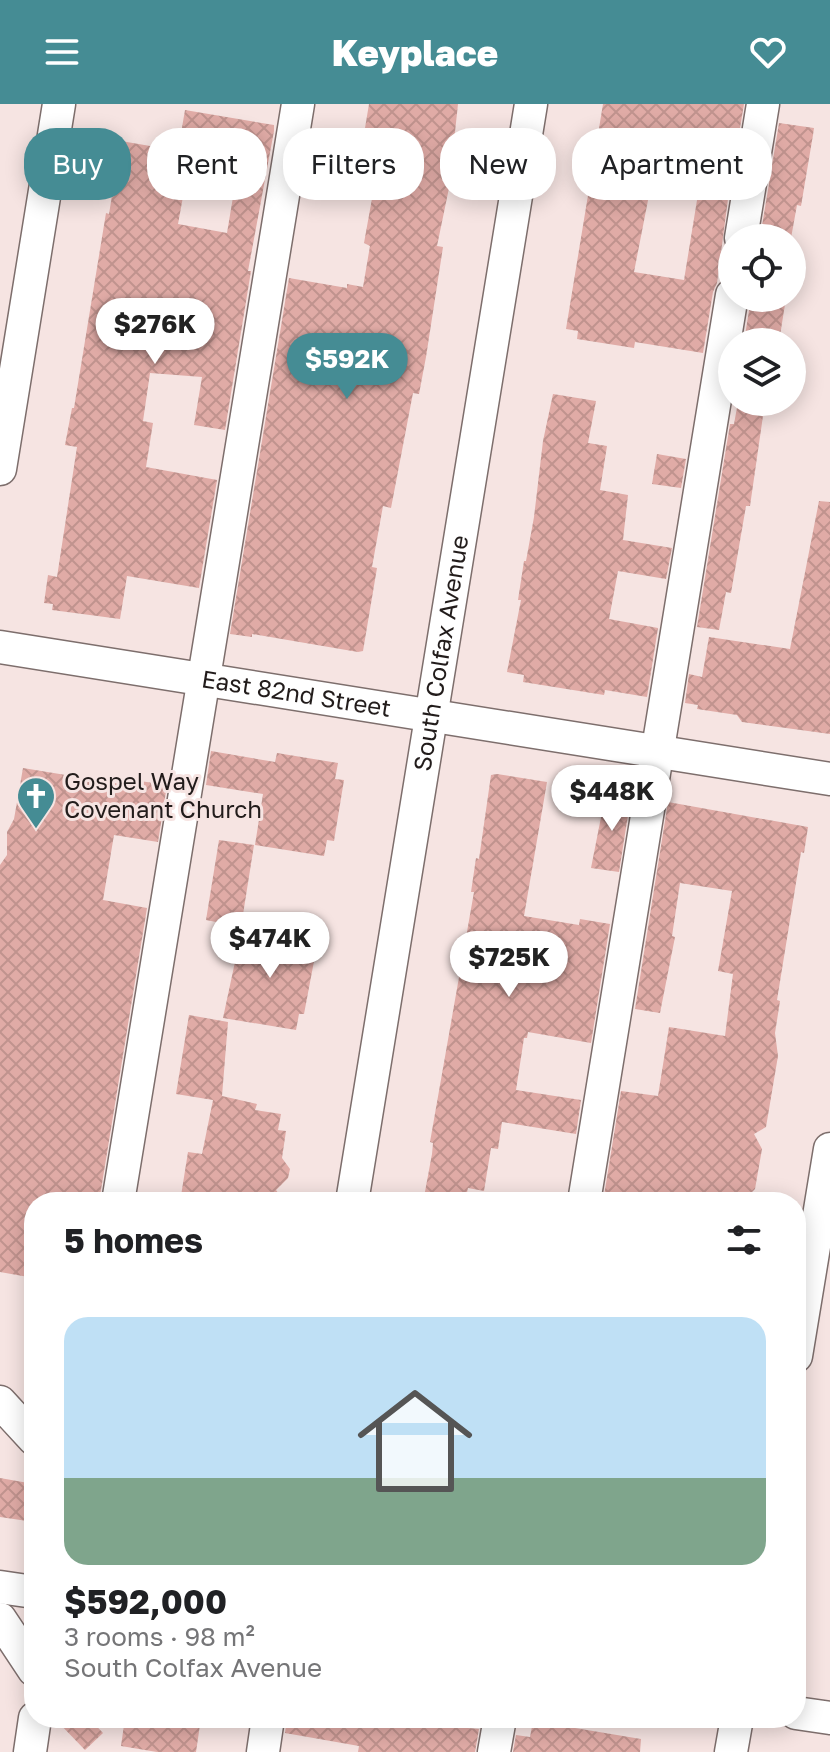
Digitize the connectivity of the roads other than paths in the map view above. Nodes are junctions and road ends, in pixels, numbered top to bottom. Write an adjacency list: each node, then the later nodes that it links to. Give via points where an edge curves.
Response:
1 (59, 104): 7 (street)
2 (298, 104): 9 (street)
3 (531, 104): 10 (street, South Colfax Avenue)
4 (763, 104): 5 (street)
5 (743, 224)
6 (729, 312): 11 (street)
7 (0, 469)
8 (0, 647): 9 (street, East 82nd Street)
9 (203, 679): 10 (street, East 82nd Street); 14 (street)
10 (431, 715): 11 (street, East 82nd Street); 15 (street, South Colfax Avenue)
11 (657, 752): 12 (street, East 82nd Street); 16 (street)
12 (830, 779)
13 (830, 1149): 17 (street)
14 (120, 1192)
15 (354, 1192)
16 (586, 1192)
17 (806, 1295)
18 (0, 1402): 19 (street)
19 (24, 1428)
20 (0, 1587): 21 (street)
21 (24, 1591)
22 (0, 1619): 23 (street)
23 (24, 1655)
24 (806, 1714): 25 (street)
25 (830, 1718)
26 (34, 1728): 30 (street)
27 (267, 1728): 31 (street)
28 (498, 1728): 32 (street)
29 (735, 1728): 33 (street)
30 (30, 1752)
31 (263, 1752)
32 (494, 1752)
33 (731, 1752)

